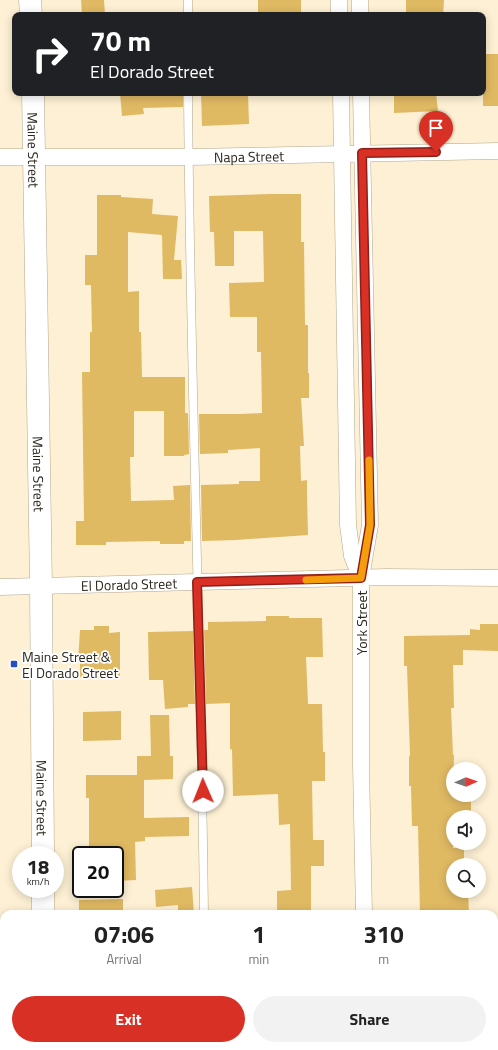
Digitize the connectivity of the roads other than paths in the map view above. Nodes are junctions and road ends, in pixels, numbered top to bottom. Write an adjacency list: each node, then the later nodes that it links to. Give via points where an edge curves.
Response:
1 (30, 0): 5 (street)
2 (188, 0): 6 (lane)
3 (339, 0): 7 (street)
4 (360, 0): 8 (street)
5 (31, 12)
6 (188, 12)
7 (339, 12)
8 (360, 12)
9 (33, 96): 17 (street, Maine Street)
10 (188, 96): 18 (lane)
11 (340, 96): 15 (street)
12 (361, 96): 14 (street, York Street)
13 (498, 151): 14 (street, Napa Street)
14 (362, 153): 15 (street, Napa Street); 19 (street, York Street, via 370,525)
15 (342, 154): 18 (street, Napa Street); 19 (street, via 348,525 352,556)
16 (0, 157): 17 (street, Napa Street)
17 (34, 157): 18 (street, Napa Street); 22 (street, Maine Street)
18 (189, 157): 21 (lane)
19 (361, 578): 20 (street, El Dorado Street); 21 (street, El Dorado Street); 28 (street, York Street)
20 (498, 578)
21 (197, 582): 22 (street, El Dorado Street); 27 (lane)
22 (41, 586): 23 (street, El Dorado Street); 24 (street, Maine Street)
23 (0, 587)
24 (43, 846)
25 (43, 898): 26 (street)
26 (43, 910)
27 (204, 910)
28 (364, 910)

